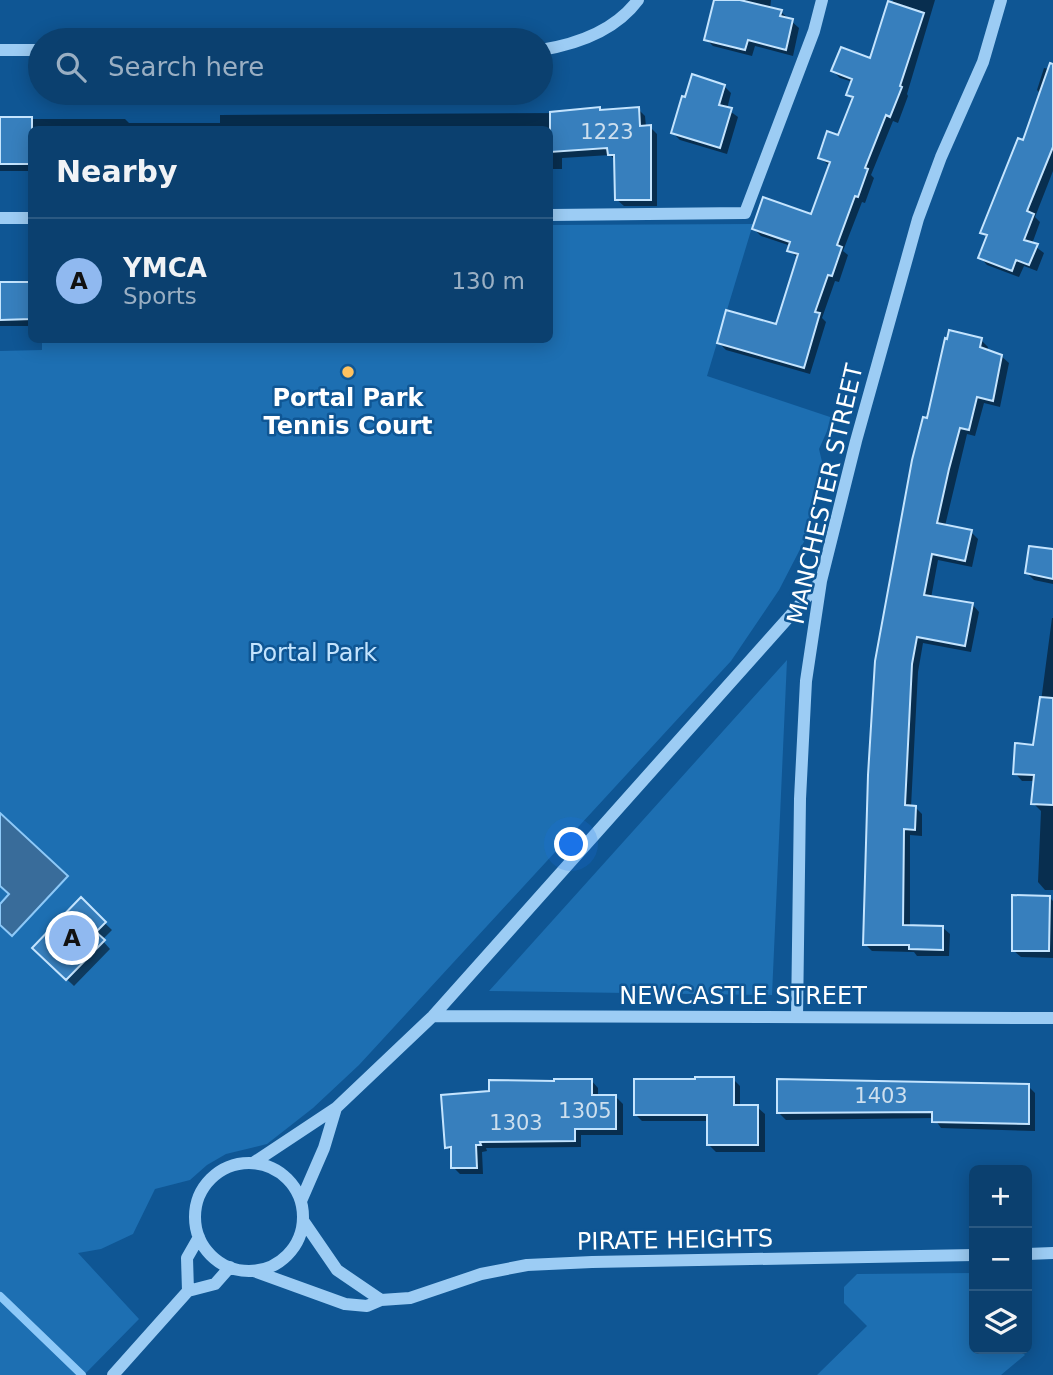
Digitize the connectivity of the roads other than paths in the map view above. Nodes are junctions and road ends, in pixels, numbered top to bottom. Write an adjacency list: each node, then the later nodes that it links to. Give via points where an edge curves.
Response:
1 (638, 0): 4 (street, via 601,32)
2 (822, 0): 7 (street, via 745,213)
3 (1001, 0): 10 (street, MANCHESTER STREET, via 983,62 918,219)
4 (553, 48)
5 (0, 50): 6 (street)
6 (28, 50)
7 (553, 215)
8 (0, 218): 9 (street)
9 (28, 218)
10 (821, 581): 11 (street); 12 (street, MANCHESTER STREET, via 806,681)
11 (433, 1016): 12 (street, NEWCASTLE STREET); 14 (street)
12 (797, 1017): 13 (street, NEWCASTLE STREET)
13 (1053, 1018)
14 (336, 1108): 15 (street); 16 (street)
15 (253, 1163): 16 (street, via 283,1174); 18 (street, via 219,1171 203,1189 195,1214)
16 (301, 1201): 17 (street)
17 (304, 1222): 23 (street, via 293,1250 269,1267); 25 (street, via 337,1270)
18 (199, 1237): 22 (street, via 211,1255); 24 (street, via 187,1258)
19 (1053, 1253): 20 (street)
20 (1032, 1254)
21 (969, 1255): 25 (street, PIRATE HEIGHTS, via 527,1265 481,1274 410,1298)
22 (230, 1267): 23 (street); 24 (street, via 215,1284)
23 (254, 1271): 25 (street, PIRATE HEIGHTS, via 345,1304 367,1306)
24 (188, 1291): 26 (street)
25 (381, 1300)
26 (113, 1375)

